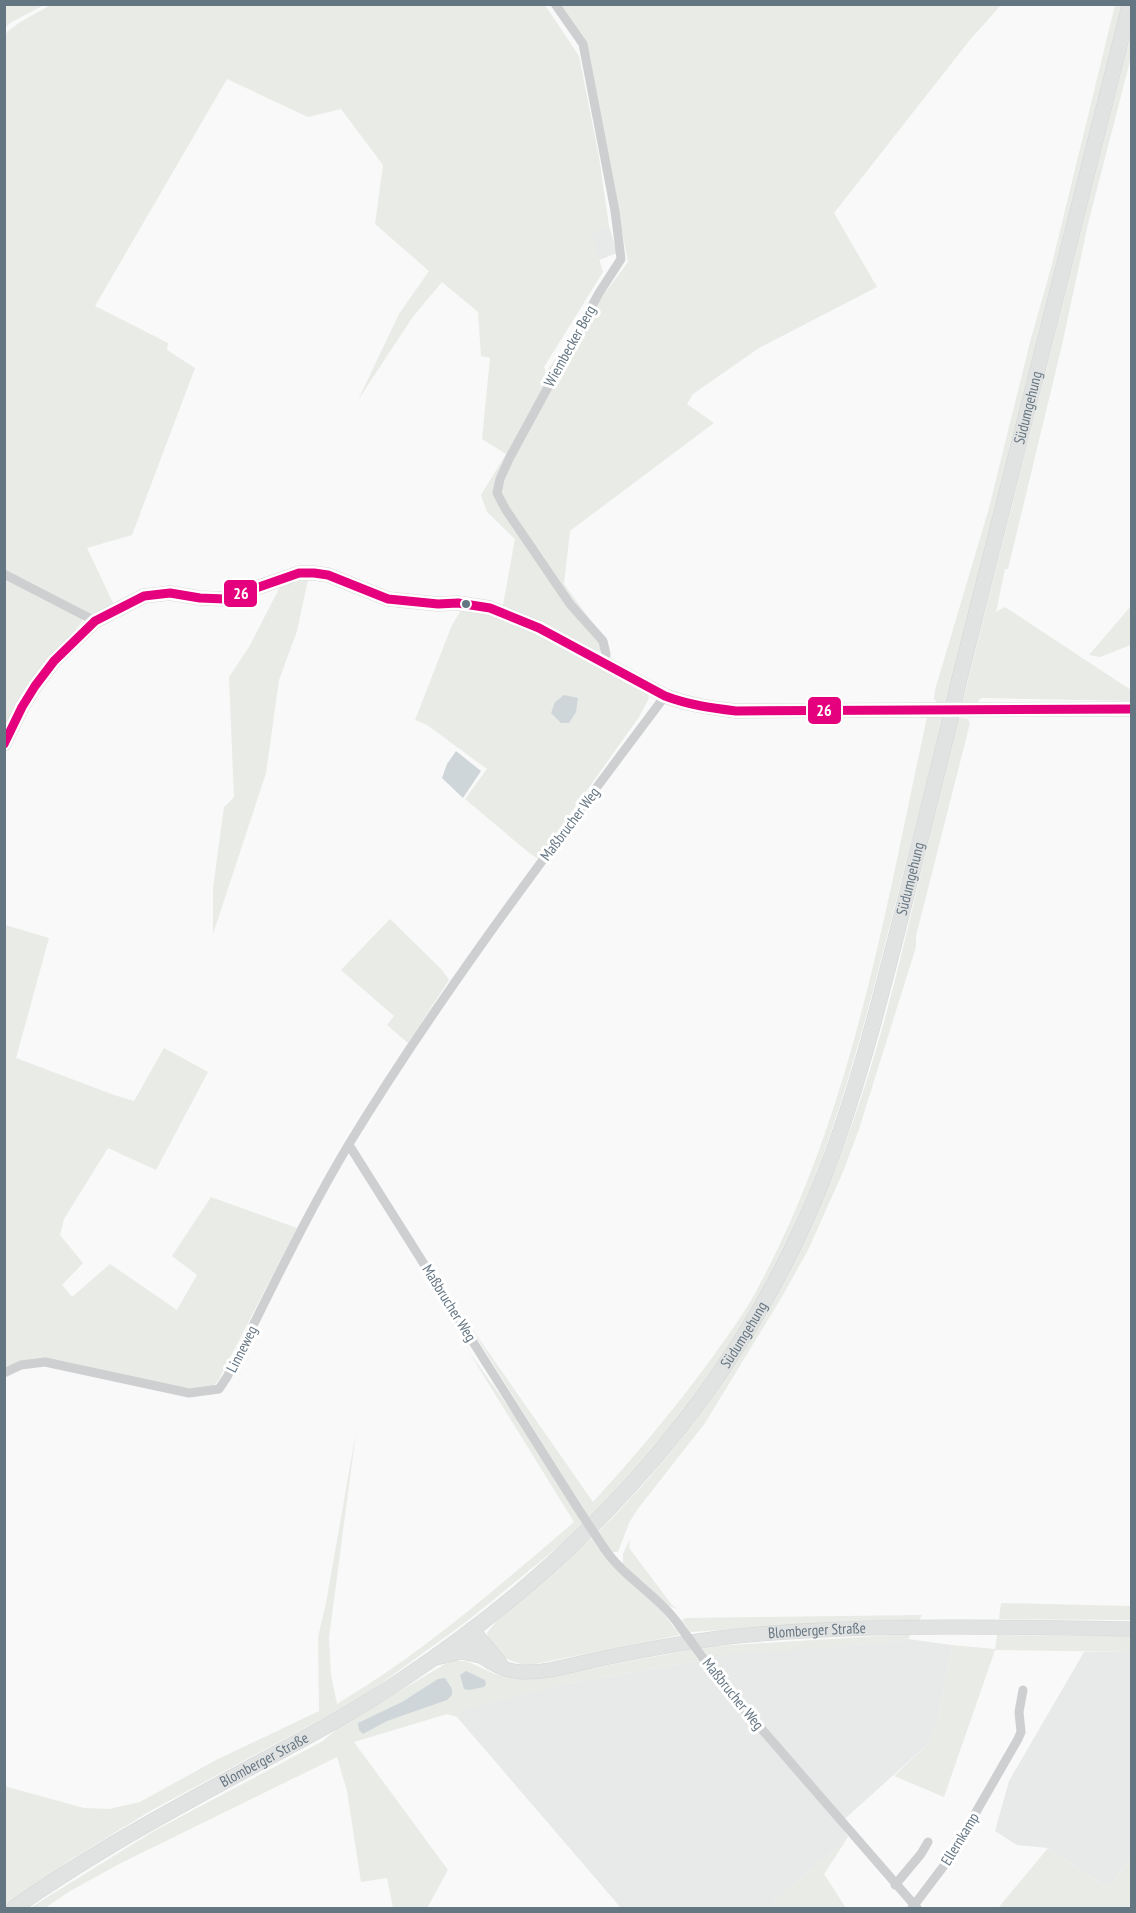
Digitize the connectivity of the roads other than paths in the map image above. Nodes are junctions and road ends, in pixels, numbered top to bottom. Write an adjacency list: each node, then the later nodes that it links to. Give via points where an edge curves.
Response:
1 (555, 4): 5 (street, Wiembecker Berg, via 583,44 621,259 510,457 497,493 570,604 603,641)
2 (1130, 4): 12 (main road, Südumgehung, bridge, via 876,1012 849,1108 823,1179 770,1290 684,1423 632,1485 559,1558)
3 (4, 573): 4 (street)
4 (95, 621): 5 (street, via 144,596 170,593 225,598 287,576 314,573 388,599 490,608); 8 (street, via 35,686)
5 (605, 662): 6 (street)
6 (665, 696): 7 (street, via 695,706 736,711); 9 (street, Maßbrucher Weg, via 458,979)
7 (1131, 709)
8 (4, 744)
9 (349, 1145): 10 (street, Linneweg, via 219,1389 189,1393 45,1362 21,1365); 18 (street, Maßbrucher Weg, bridge, via 615,1564 663,1605 726,1688)
10 (4, 1373)
11 (1131, 1629): 15 (street, Blomberger Straße, via 967,1627 802,1632 726,1637 538,1671)
12 (468, 1633): 13 (street, Blomberger Straße); 14 (main road, Blomberger Straße); 15 (street)
13 (480, 1656): 14 (street, via 462,1652); 15 (street, Blomberger Straße)
14 (431, 1659): 19 (main road, Blomberger Straße, via 316,1732 121,1839)
15 (506, 1668)
16 (1023, 1690): 20 (street, Ellernkamp, via 1021,1732 949,1859)
17 (928, 1842): 18 (street)
18 (895, 1885): 20 (street, Maßbrucher Weg)
19 (17, 1907)
20 (914, 1908)

